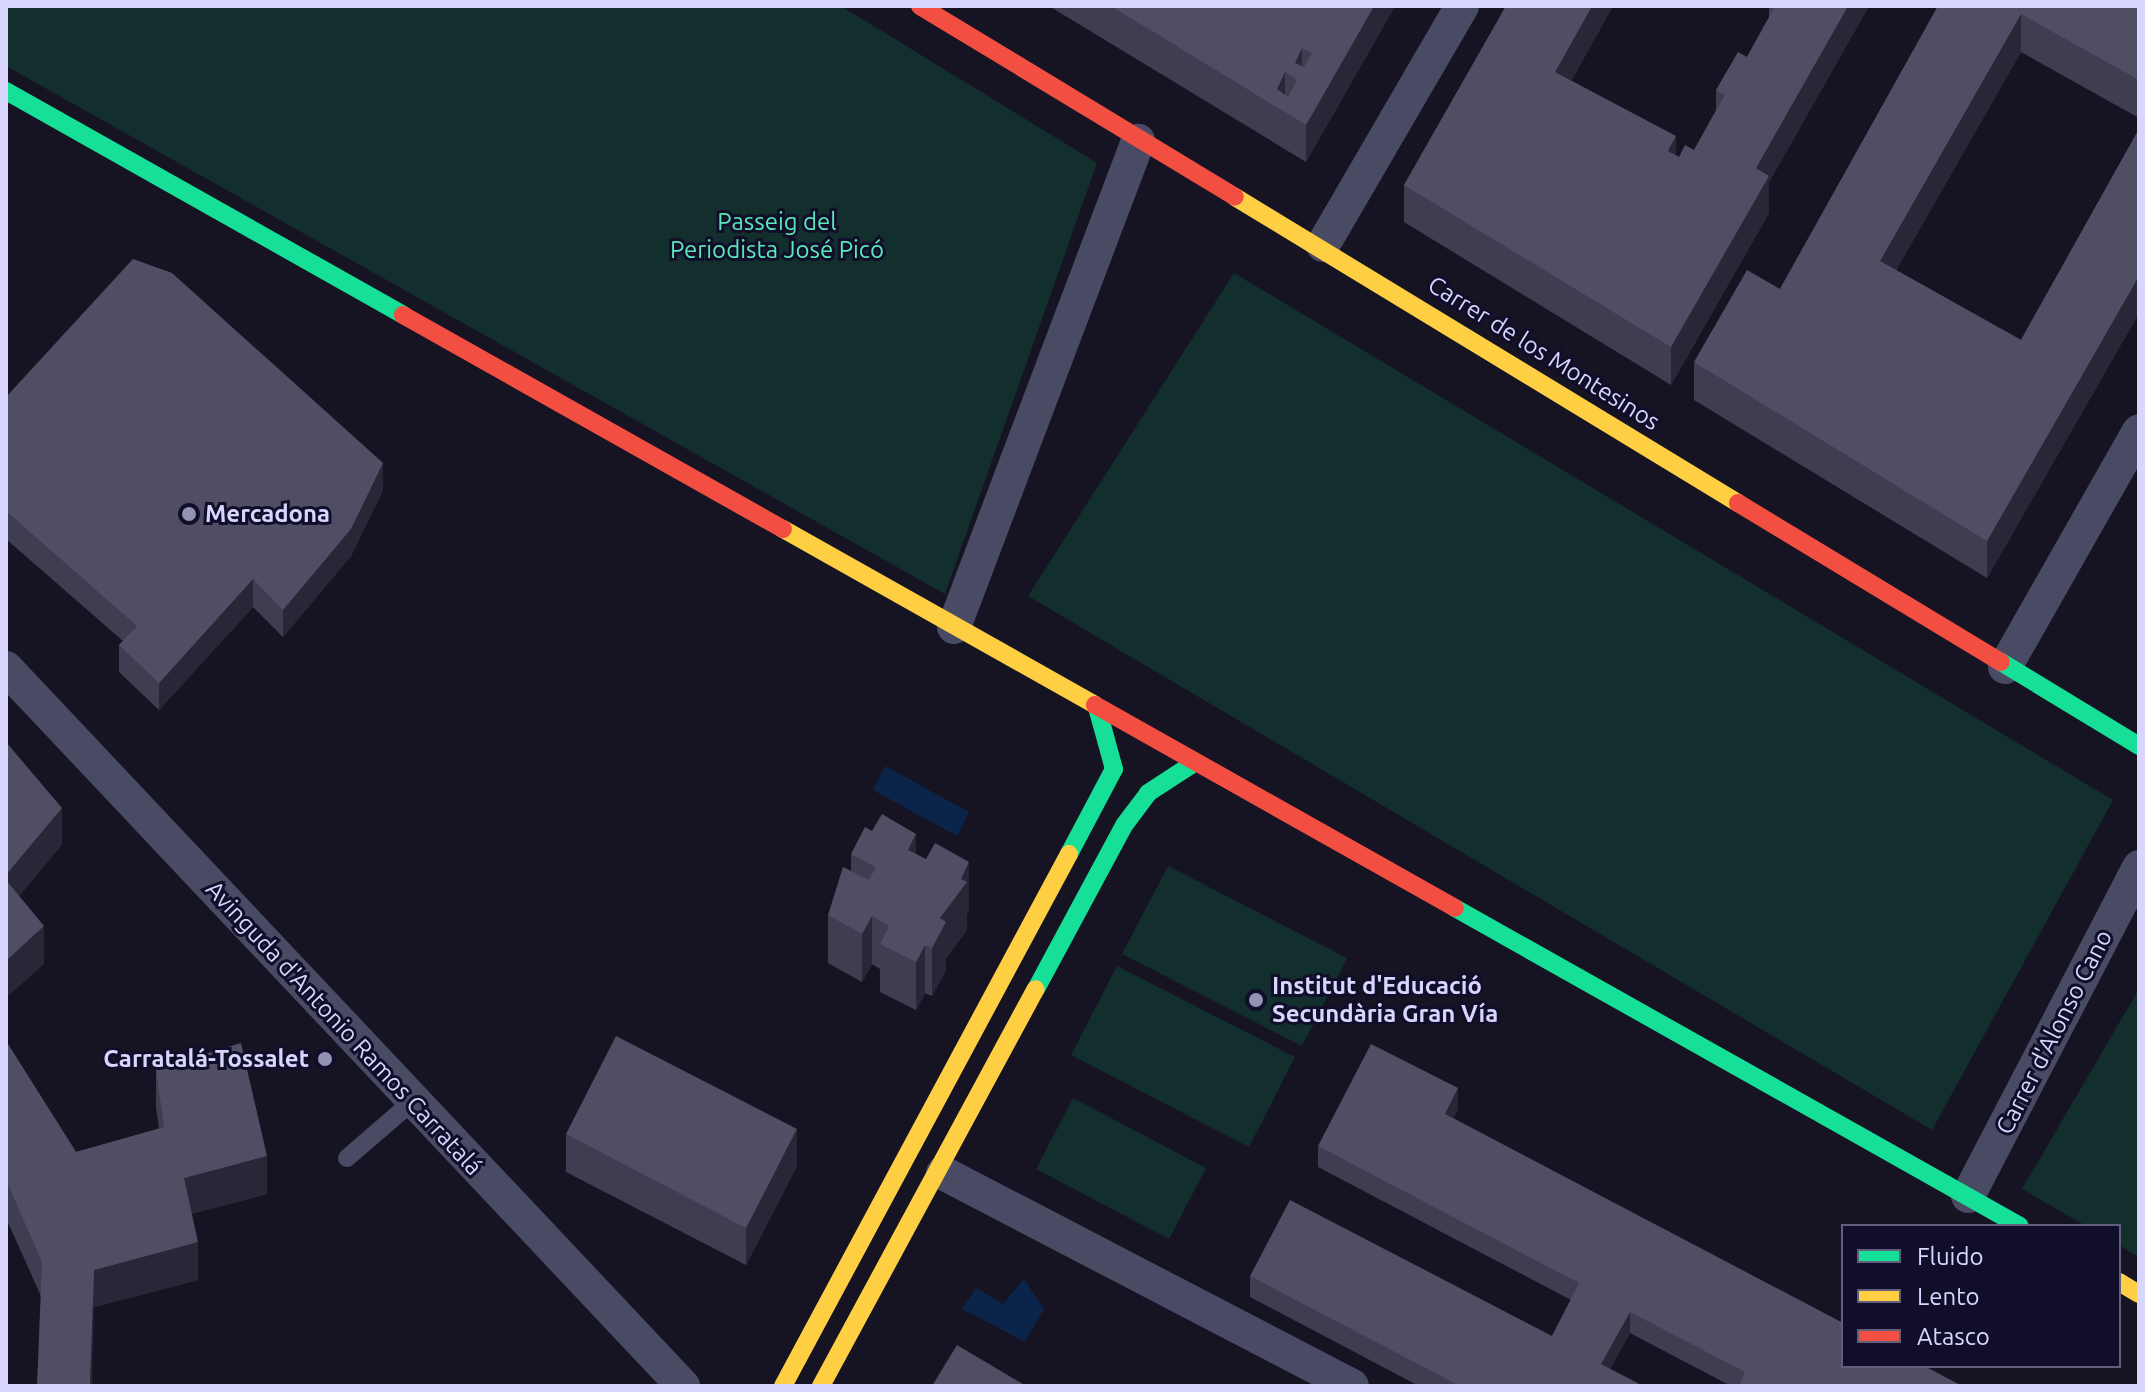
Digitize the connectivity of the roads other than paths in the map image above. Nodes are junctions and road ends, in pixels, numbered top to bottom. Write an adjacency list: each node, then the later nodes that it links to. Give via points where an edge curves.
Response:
1 (920, 6): 4 (main road, Carrer de los Montesinos)
2 (1462, 6): 5 (street)
3 (6, 91): 7 (main road)
4 (1138, 141): 5 (main road, Carrer de los Montesinos); 7 (street)
5 (1323, 245): 8 (main road, Carrer de los Montesinos)
6 (2139, 431): 8 (street)
7 (954, 627): 10 (main road)
8 (2005, 667): 11 (main road, Carrer de los Montesinos)
9 (6, 668): 14 (street, Avinguda d'Antonio Ramos Carratalá)
10 (1098, 711): 12 (main road); 22 (main road, via 1114,769)
11 (2139, 746)
12 (1191, 765): 16 (main road, via 1148,793 1125,824); 17 (main road)
13 (2139, 867): 17 (street, Carrer d'Alonso Cano)
14 (413, 1101): 15 (lane); 21 (street, Avinguda d'Antonio Ramos Carratalá)
15 (347, 1158)
16 (943, 1173): 23 (main road); 24 (street)
17 (1968, 1196): 18 (main road)
18 (2017, 1224)
19 (2121, 1283): 20 (main road)
20 (2139, 1294)
21 (683, 1386)
22 (783, 1386)
23 (821, 1386)
24 (1352, 1386)

